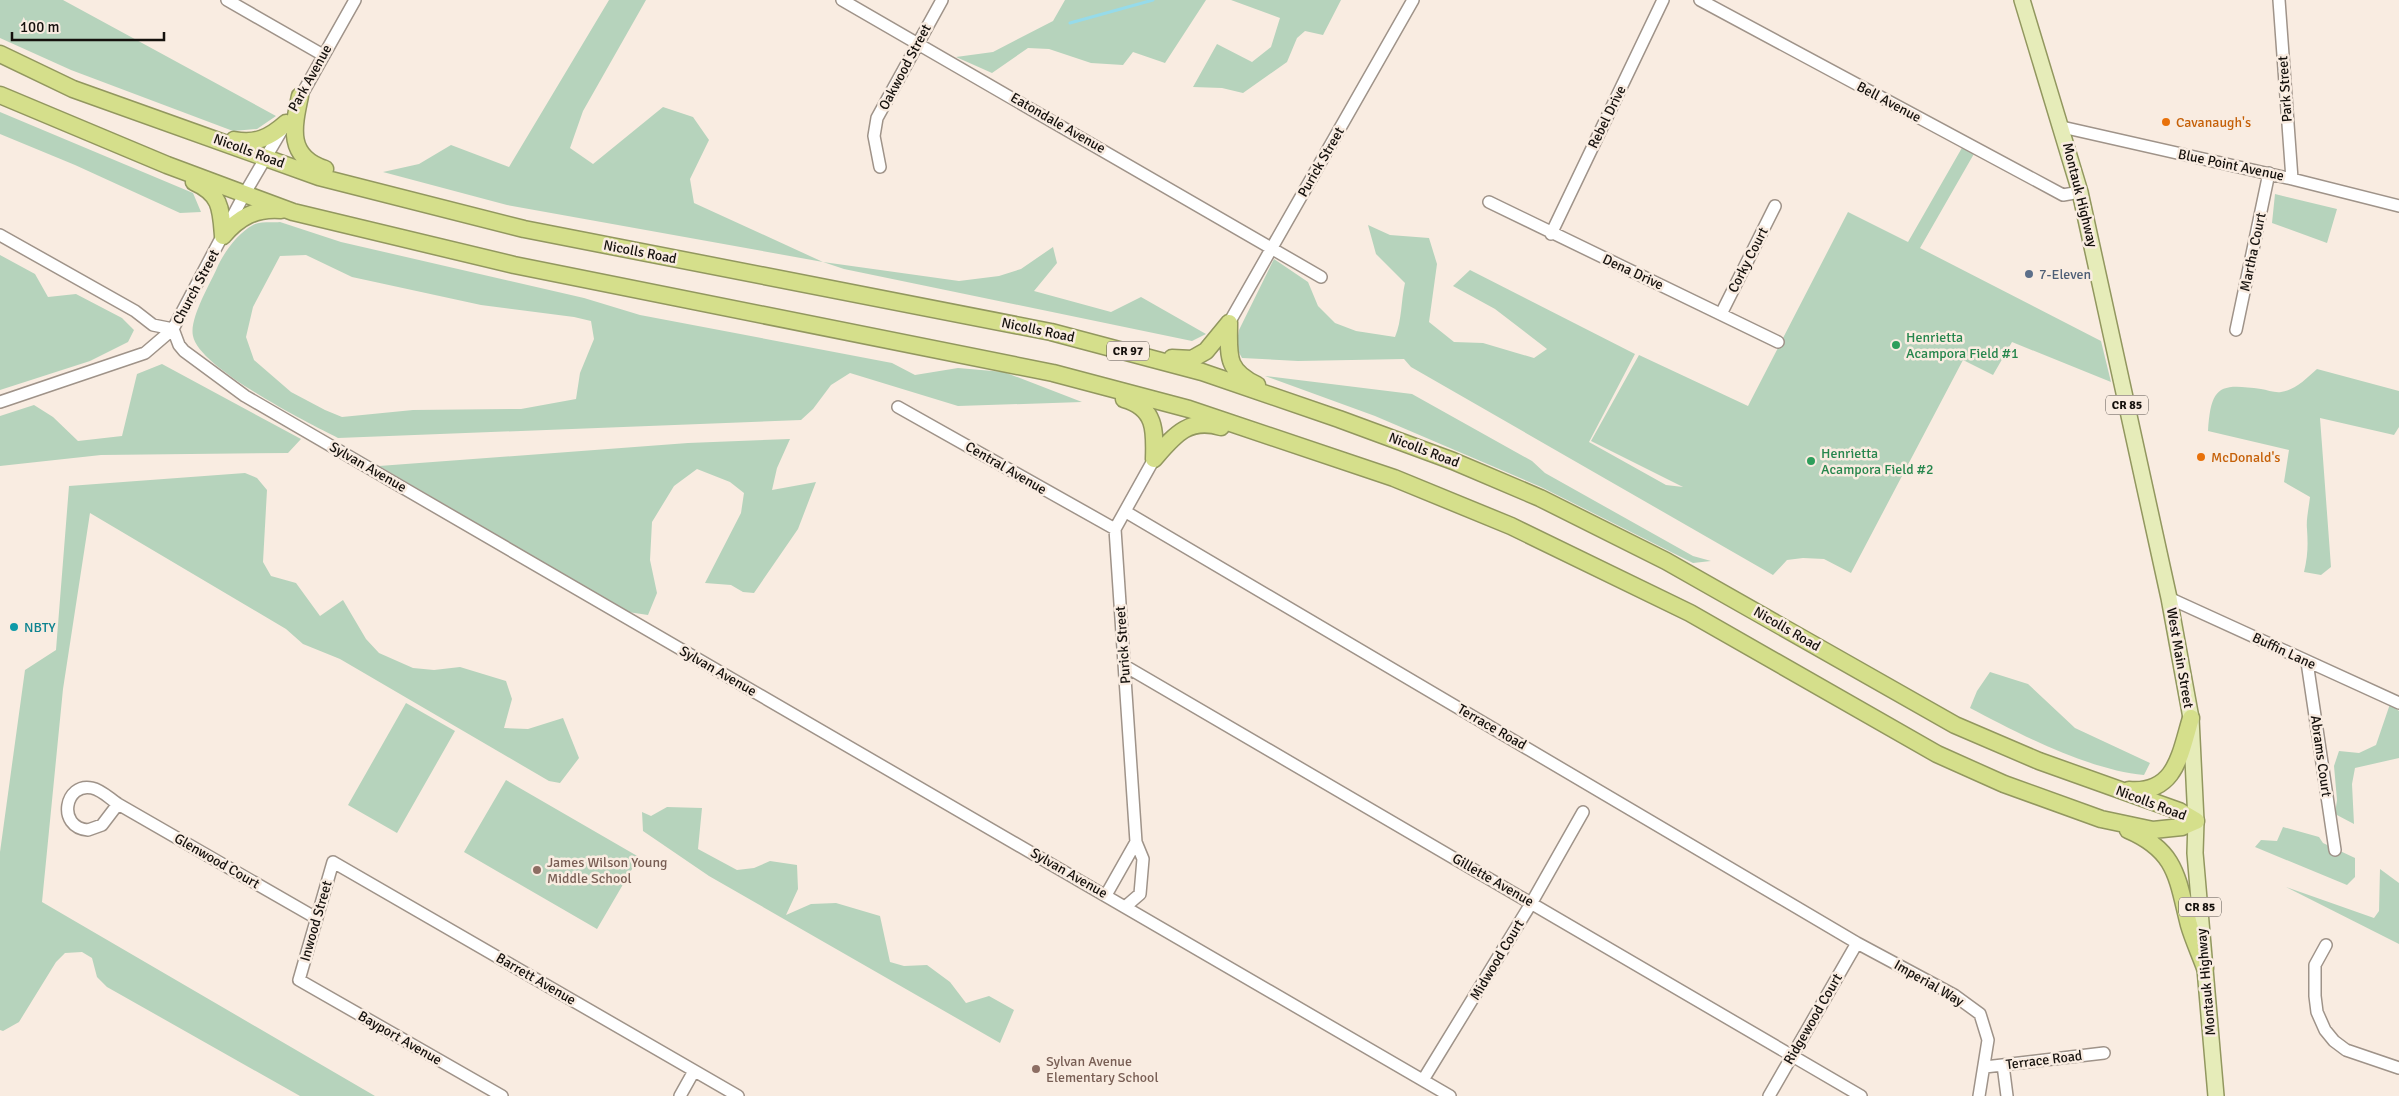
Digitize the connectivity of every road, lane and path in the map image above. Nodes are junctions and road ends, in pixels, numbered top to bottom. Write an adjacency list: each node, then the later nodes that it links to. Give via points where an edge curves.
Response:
1 (227, 0): 12 (street)
2 (355, 0): 12 (street, Park Avenue)
3 (842, 0): 10 (street, Eatondale Avenue)
4 (942, 0): 10 (street, Oakwood Street)
5 (1413, 0): 33 (street, Purick Street)
6 (1663, 0): 30 (street, Rebel Drive)
7 (1700, 0): 23 (street, Bell Avenue, via 2047,187 2064,195)
8 (2022, 0): 16 (main road, Montauk Highway / CR 85)
9 (2279, 0): 22 (street, Park Street)
10 (918, 42): 20 (street, Oakwood Street, via 877,118 874,136); 33 (street, Eatondale Avenue)
11 (0, 54): 17 (highway, Nicolls Road / CR 97, via 74,89)
12 (323, 55): 14 (street, Park Avenue)
13 (0, 94): 19 (highway, Nicolls Road)
14 (300, 96): 15 (street, Park Avenue); 29 (highway, via 294,135 304,159 316,166)
15 (286, 123): 17 (highway, via 263,140 248,143); 18 (street, Park Avenue)
16 (2062, 127): 21 (street, Blue Point Avenue); 23 (main road, Montauk Highway / CR 85)
17 (186, 128): 18 (highway, Nicolls Road / CR 97)
18 (267, 157): 24 (street, Church Street); 29 (highway, Nicolls Road / CR 97, via 319,177)
19 (167, 164): 24 (highway, Nicolls Road); 32 (highway, via 215,196)
20 (880, 166)
21 (2269, 174): 22 (street, Blue Point Avenue); 38 (street, Martha Court)
22 (2292, 178): 27 (street, Blue Point Avenue)
23 (2080, 192): 49 (main road, Montauk Highway / CR 85)
24 (245, 193): 28 (highway, Nicolls Road); 32 (street, Church Street)
25 (1488, 202): 30 (street, Dena Drive)
26 (1775, 206): 35 (street, Corky Court)
27 (2399, 206)
28 (293, 212): 32 (highway, via 270,210 244,216); 41 (highway, Nicolls Road, via 514,265)
29 (457, 212): 40 (highway, Nicolls Road / CR 97, via 524,229 1051,332)
30 (1551, 234): 35 (street, Dena Drive)
31 (0, 235): 37 (street, via 135,311 153,325)
32 (223, 236): 37 (street, Church Street)
33 (1272, 247): 34 (street, Eatondale Avenue); 36 (street, Purick Street)
34 (1321, 277)
35 (1721, 314): 39 (street, Dena Drive)
36 (1230, 323): 40 (highway, via 1206,351 1192,359); 43 (highway, via 1228,358 1234,368 1244,380)
37 (173, 329): 42 (street, Church Street, via 145,353); 62 (street, Sylvan Avenue, via 184,352 246,396)
38 (2236, 330)
39 (1778, 342)
40 (1149, 356): 43 (highway, Nicolls Road / CR 97)
41 (1079, 379): 45 (highway, Nicolls Road); 46 (highway, via 1097,392 1133,401 1147,412 1155,431)
42 (0, 402)
43 (1294, 404): 54 (highway, Nicolls Road / CR 97, via 1453,461 1540,498 1666,560 1954,725)
44 (898, 407): 48 (street, Central Avenue)
45 (1254, 431): 46 (highway, via 1245,434 1206,423 1187,428); 57 (highway, Nicolls Road, via 1394,478 1511,526 1690,613 1937,754 2004,784)
46 (1154, 459): 47 (street)
47 (1126, 512): 48 (street); 66 (street, Terrace Road)
48 (1115, 529): 51 (street, Purick Street)
49 (2169, 598): 50 (street, Buffin Lane); 53 (main road, West Main Street / CR 85)
50 (2308, 662): 52 (street, Buffin Lane); 60 (street, Abrams Court)
51 (1125, 666): 59 (street, Purick Street); 63 (street, Gillette Avenue)
52 (2399, 703)
53 (2191, 718): 54 (highway, via 2179,758 2166,780 2140,791); 58 (main road, Montauk Highway / CR 85)
54 (2117, 789): 58 (highway, Nicolls Road / CR 97, via 2179,811)
55 (118, 804): 55 (street, Glenwood Court, via 102,825 88,830 75,825 67,813 69,800 85,788 98,790); 65 (street, Glenwood Court)
56 (1584, 812): 63 (street, Midwood Court)
57 (2101, 819): 58 (highway, Nicolls Road, via 2153,830 2182,827); 68 (highway, via 2142,836 2166,856 2175,870)
58 (2196, 821): 68 (main road, Montauk Highway / CR 85, via 2195,853)
59 (1136, 842): 62 (street); 64 (street, Purick Street, via 1143,859 1140,894)
60 (2334, 850)
61 (333, 862): 65 (street, Inwood Street); 75 (street, Barrett Avenue)
62 (1106, 895): 64 (street, Sylvan Avenue)
63 (1532, 902): 71 (street, Gillette Avenue); 76 (street, Midwood Court)
64 (1125, 906): 76 (street, Sylvan Avenue)
65 (316, 918): 69 (street, Inwood Street)
66 (1857, 943): 71 (street, Ridgewood Court); 73 (street, Imperial Way, via 1954,995 1980,1014 1988,1040)
67 (2326, 945): 74 (street, via 2315,965 2316,1004 2325,1030 2346,1050)
68 (2205, 968): 85 (main road, Montauk Highway / CR 85)
69 (299, 980): 77 (street, Bayport Avenue)
70 (2104, 1053): 72 (street, Terrace Road)
71 (1792, 1056): 81 (street, Ridgewood Court); 82 (street, Gillette Avenue)
72 (2004, 1065): 73 (street, Terrace Road); 84 (street)
73 (1985, 1067): 83 (street, Imperial Way)
74 (2399, 1068)
75 (694, 1071): 78 (street); 79 (street, Barrett Avenue)
76 (1423, 1080): 80 (street, Sylvan Avenue)
77 (502, 1096)
78 (680, 1096)
79 (738, 1096)
80 (1450, 1096)
81 (1769, 1096)
82 (1861, 1096)
83 (1979, 1096)
84 (2007, 1096)
85 (2216, 1096)

